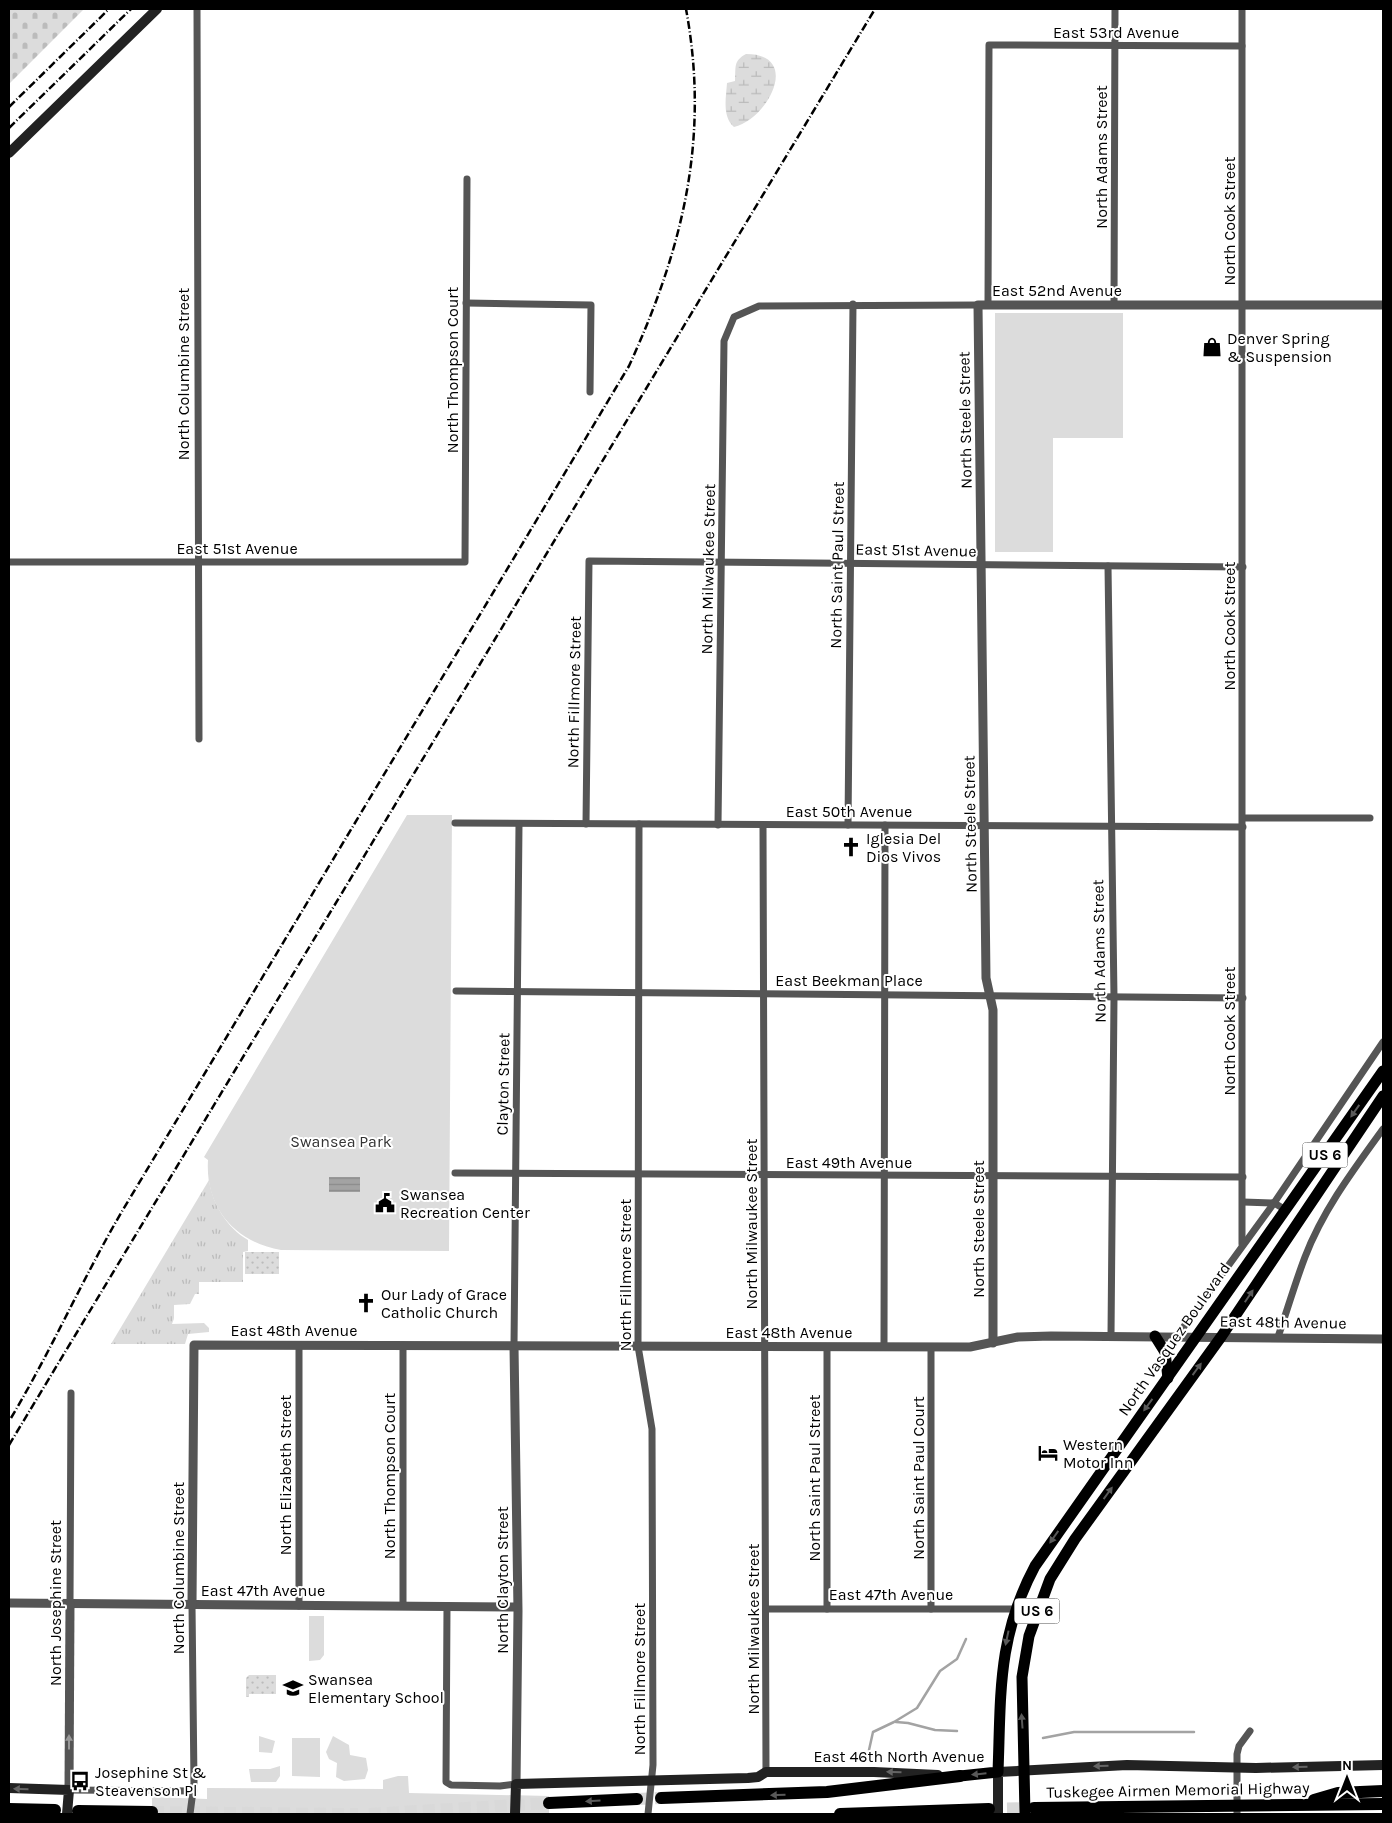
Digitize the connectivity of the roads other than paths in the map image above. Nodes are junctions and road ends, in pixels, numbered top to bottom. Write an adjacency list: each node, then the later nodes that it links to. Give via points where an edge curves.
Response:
1 (157, 9): 8 (main road)
2 (197, 9): 20 (street, North Columbine Street)
3 (1115, 9): 6 (street, North Adams Street)
4 (1242, 9): 7 (street, North Cook Street)
5 (989, 45): 6 (street, East 53rd Avenue); 12 (street, North Steele Street)
6 (1114, 46): 7 (street, East 53rd Avenue); 13 (street, North Adams Street)
7 (1242, 46): 14 (street, North Cook Street)
8 (9, 153)
9 (467, 178): 10 (street, North Thompson Court)
10 (466, 302): 17 (street, via 591,305); 21 (street, North Thompson Court)
11 (853, 304): 12 (street, East 52nd Avenue); 16 (street, East 52nd Avenue, via 759,306); 23 (street, North Saint Paul Street)
12 (983, 304): 13 (street, East 52nd Avenue); 24 (street, North Steele Street)
13 (1114, 305): 14 (street, East 52nd Avenue)
14 (1243, 305): 15 (street, East 52nd Avenue); 26 (street, North Cook Street)
15 (1383, 305)
16 (734, 317): 22 (street, North Milwaukee Street, via 724,341)
17 (590, 392)
18 (589, 560): 22 (street, East 51st Avenue); 32 (street, North Fillmore Street)
19 (9, 562): 20 (street, East 51st Avenue)
20 (198, 562): 21 (street, East 51st Avenue); 27 (street, North Columbine Street)
21 (465, 562)
22 (722, 562): 23 (street, East 51st Avenue); 34 (street, North Milwaukee Street)
23 (850, 563): 24 (street, East 51st Avenue); 36 (street, North Saint Paul Street)
24 (982, 564): 25 (street, East 51st Avenue); 38 (street, North Steele Street)
25 (1108, 566): 26 (street, East 51st Avenue); 39 (street, North Adams Street)
26 (1243, 567): 28 (street, North Cook Street)
27 (199, 739)
28 (1243, 818): 29 (street); 40 (street, North Cook Street)
29 (1370, 818)
30 (456, 823): 31 (street, East 50th Avenue)
31 (519, 824): 32 (street, East 50th Avenue); 42 (street, Clayton Street)
32 (586, 824): 33 (street, East 50th Avenue)
33 (639, 824): 34 (street, East 50th Avenue); 43 (street, North Fillmore Street)
34 (718, 824): 35 (street, East 50th Avenue)
35 (763, 825): 36 (street, East 50th Avenue); 44 (street, North Milwaukee Street)
36 (848, 825): 37 (street, East 50th Avenue)
37 (885, 825): 38 (street, East 50th Avenue); 46 (street)
38 (985, 826): 39 (street, East 50th Avenue); 45 (street, North Steele Street, via 986,978)
39 (1111, 826): 40 (street, East 50th Avenue); 47 (street, North Adams Street)
40 (1243, 827): 48 (street, North Cook Street)
41 (456, 991): 42 (street, East Beekman Place)
42 (518, 992): 43 (street, East Beekman Place); 54 (street, Clayton Street)
43 (639, 992): 44 (street, East Beekman Place); 55 (street, North Fillmore Street)
44 (764, 994): 46 (street, East Beekman Place); 56 (street, North Milwaukee Street)
45 (990, 994): 46 (street, East Beekman Place); 47 (street, East Beekman Place); 58 (street, North Steele Street, via 993,1010)
46 (884, 995): 57 (street)
47 (1114, 996): 48 (street, East Beekman Place); 59 (street, North Adams Street)
48 (1243, 998): 60 (street, North Cook Street)
49 (1383, 1042): 62 (street)
50 (1383, 1071): 63 (highway, North Vasquez Boulevard / US 6, one-way to 63)
51 (1383, 1096): 69 (highway, US 6, one-way to 51)
52 (1383, 1129): 70 (street, via 1323,1219 1305,1256)
53 (455, 1173): 54 (street, East 49th Avenue)
54 (516, 1174): 55 (street, East 49th Avenue); 76 (street, Clayton Street)
55 (640, 1174): 56 (street, East 49th Avenue); 77 (street, North Fillmore Street)
56 (765, 1175): 57 (street, East 49th Avenue); 78 (street, North Milwaukee Street)
57 (885, 1176): 58 (street, East 49th Avenue); 80 (street)
58 (992, 1176): 59 (street, East 49th Avenue); 72 (street, North Steele Street)
59 (1112, 1177): 60 (street, East 49th Avenue); 65 (street, North Adams Street)
60 (1243, 1177): 61 (street, North Cook Street)
61 (1243, 1202): 62 (street); 64 (street, North Cook Street)
62 (1274, 1203): 63 (street); 64 (street)
63 (1286, 1210): 68 (highway, North Vasquez Boulevard / US 6)
64 (1242, 1244): 67 (street)
65 (1111, 1336): 66 (street, East 48th Avenue); 72 (street, East 48th Avenue, via 1026,1337)
66 (1155, 1336): 67 (street, East 48th Avenue); 82 (highway, via 1165,1352)
67 (1177, 1336): 68 (street, East 48th Avenue)
68 (1196, 1336): 69 (street, East 48th Avenue); 82 (highway, North Vasquez Boulevard / US 6)
69 (1221, 1337): 70 (street, East 48th Avenue); 98 (highway, US 6, one-way to 69, via 1022,1677 1029,1636 1044,1593 1075,1538)
70 (1278, 1337): 71 (street, East 48th Avenue)
71 (1383, 1339)
72 (993, 1343): 81 (street, East 48th Avenue, via 977,1347)
73 (194, 1344): 74 (street, East 48th Avenue); 86 (street, North Columbine Street)
74 (299, 1345): 75 (street, East 48th Avenue); 87 (street, North Elizabeth Street)
75 (403, 1345): 76 (street, East 48th Avenue); 88 (street, North Thompson Court)
76 (514, 1346): 77 (street, East 48th Avenue); 90 (street, North Clayton Street)
77 (638, 1346): 78 (street, East 48th Avenue); 103 (street, North Fillmore Street, via 652,1429)
78 (766, 1346): 79 (street, East 48th Avenue); 91 (street, North Milwaukee Street)
79 (828, 1346): 80 (street, East 48th Avenue); 92 (street, North Saint Paul Street)
80 (884, 1347): 81 (street, East 48th Avenue)
81 (931, 1347): 93 (street, North Saint Paul Court)
82 (1168, 1378): 94 (highway, North Vasquez Boulevard / US 6, one-way to 94, via 1043,1552)
83 (71, 1393): 85 (street, North Josephine Street)
84 (9, 1603): 85 (street, East 47th Avenue)
85 (70, 1604): 86 (street, East 47th Avenue); 106 (street, North Josephine Street, one-way to 85)
86 (192, 1605): 87 (street, East 47th Avenue); 107 (street, North Columbine Street)
87 (299, 1606): 88 (street, East 47th Avenue)
88 (403, 1606): 89 (street, East 47th Avenue)
89 (447, 1606): 90 (street, East 47th Avenue); 102 (street, East 46th North Avenue, via 446,1782 451,1785)
90 (517, 1607): 102 (street, North Clayton Street)
91 (766, 1608): 92 (street, East 47th Avenue); 99 (street, North Milwaukee Street)
92 (827, 1609): 93 (street, East 47th Avenue)
93 (932, 1609): 94 (street, East 47th Avenue)
94 (1015, 1609): 100 (highway, North Vasquez Boulevard / US 6, one-way to 100, via 1000,1687)
95 (1250, 1730): 97 (street, via 1237,1750)
96 (1383, 1765): 97 (main road, East 46th North Avenue, one-way to 97)
97 (1236, 1768): 98 (main road, East 46th North Avenue, one-way to 98, via 1127,1766); 122 (street)
98 (1024, 1770): 100 (main road, East 46th North Avenue); 114 (highway, US 6)
99 (766, 1772): 101 (main road, East 46th North Avenue, one-way to 99); 103 (main road, East 46th North Avenue, via 758,1777)
100 (998, 1772): 101 (highway, East 46th North Avenue, one-way to 101); 117 (main road, North Vasquez Boulevard)
101 (960, 1776): 108 (highway, one-way to 108, via 827,1792)
102 (516, 1784): 103 (main road, East 46th North Avenue); 119 (main road, North Clayton Street)
103 (652, 1784): 120 (street, North Fillmore Street)
104 (9, 1788): 106 (main road, one-way to 104)
105 (1383, 1791): 112 (highway, via 1338,1794)
106 (69, 1795): 107 (street); 115 (main road, North Josephine Street)
107 (194, 1795): 118 (street, North Columbine Street)
108 (661, 1798)
109 (637, 1799): 110 (highway, one-way to 110)
110 (549, 1803)
111 (1383, 1804): 112 (highway, Tuskegee Airmen Memorial Highway)
112 (1294, 1805): 114 (highway, Tuskegee Airmen Memorial Highway)
113 (9, 1809): 115 (highway)
114 (1029, 1811)
115 (67, 1812): 116 (highway)
116 (152, 1812)
117 (994, 1812): 121 (highway)
118 (190, 1814)
119 (515, 1814)
120 (648, 1814)
121 (840, 1814)
122 (1237, 1814)

